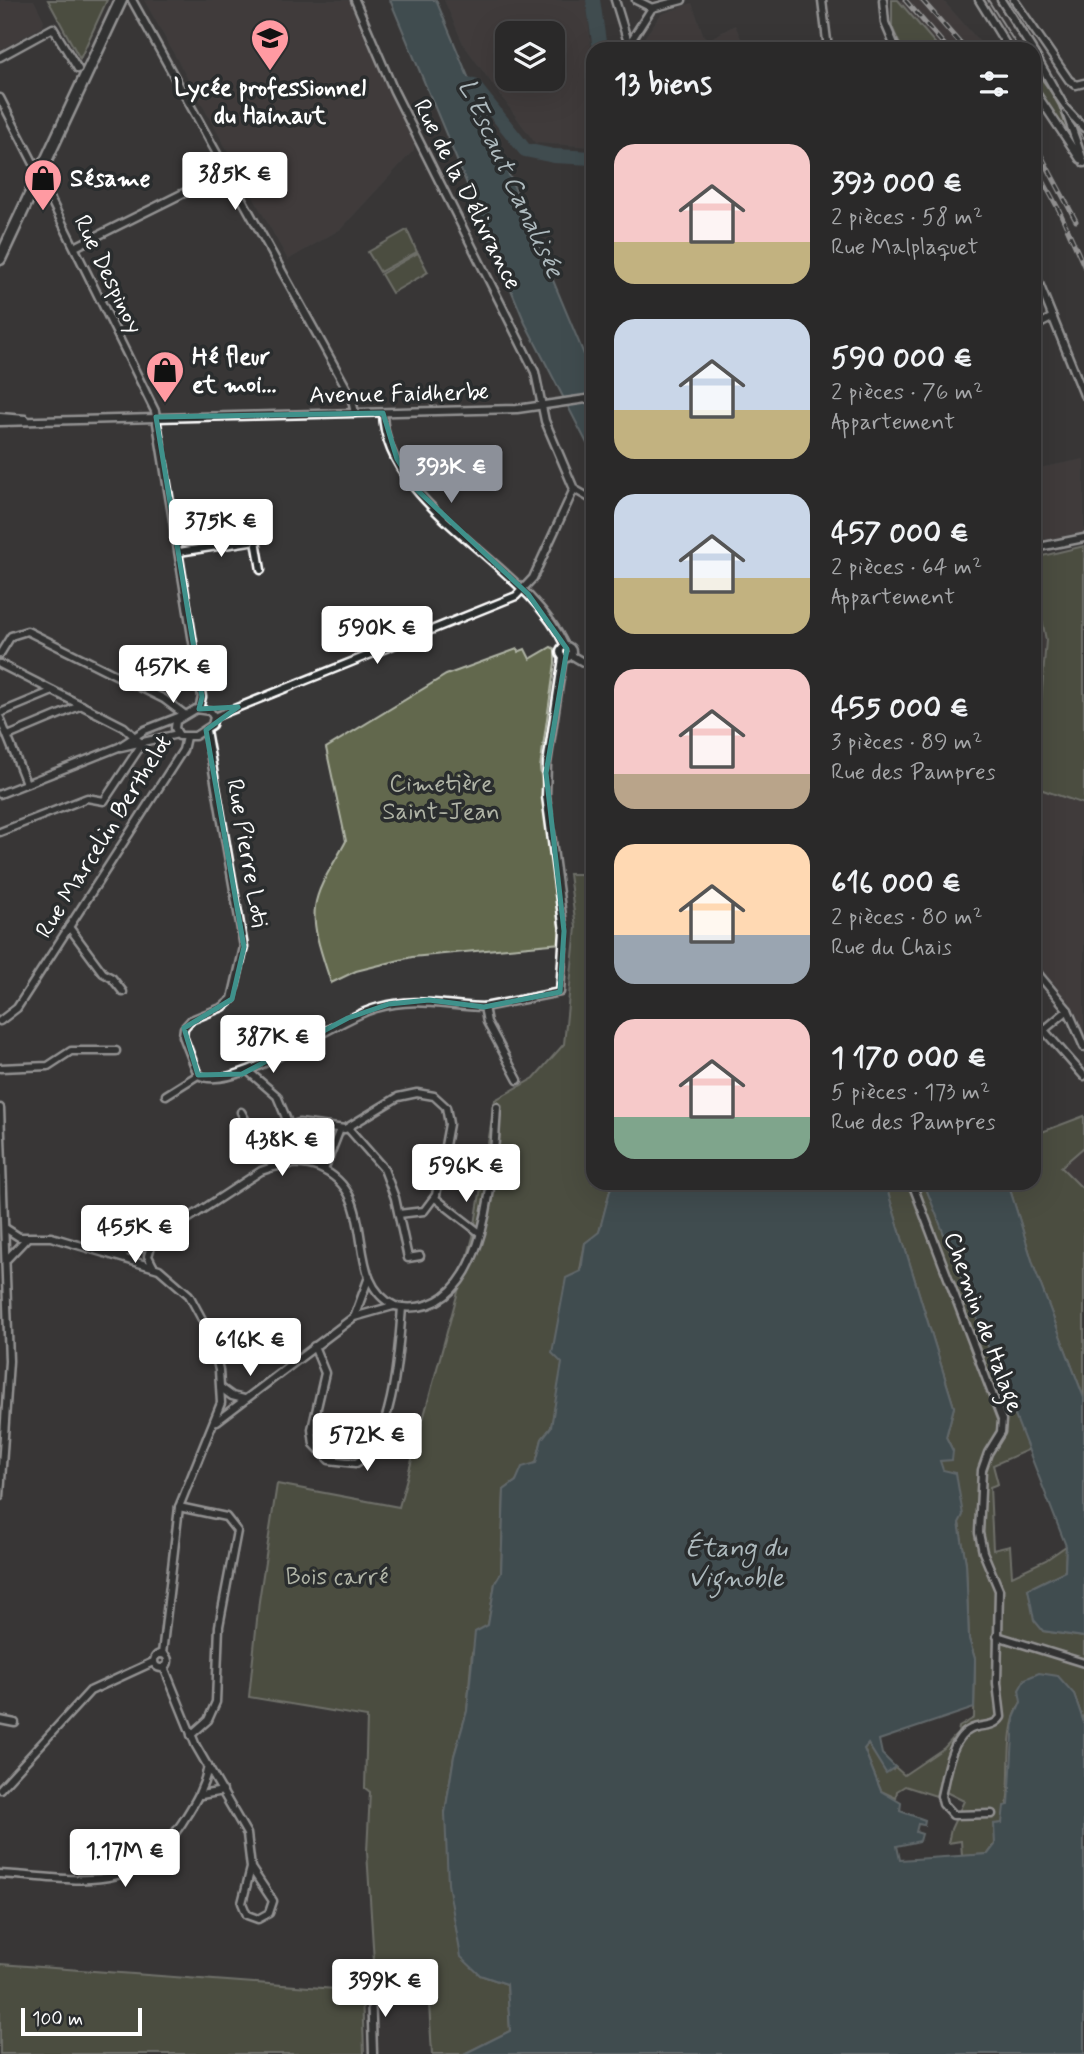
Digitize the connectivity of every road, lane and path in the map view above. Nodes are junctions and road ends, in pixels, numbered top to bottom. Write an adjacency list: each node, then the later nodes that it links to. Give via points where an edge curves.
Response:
1 (121, 0): 32 (main road)
2 (132, 0): 29 (street)
3 (355, 0): 38 (street, Rue de la Délivrance, via 394,91 535,372)
4 (615, 0): 13 (street)
5 (636, 0): 12 (street)
6 (682, 0): 12 (street)
7 (822, 0): 15 (street)
8 (883, 0): 16 (street)
9 (979, 0): 17 (street)
10 (1002, 0): 18 (street)
11 (1014, 0): 22 (street, via 1066,77)
12 (652, 8): 14 (street)
13 (628, 42)
14 (633, 42)
15 (827, 42)
16 (893, 42)
17 (1005, 42)
18 (1028, 42)
19 (0, 57): 21 (street, via 56,29)
20 (1041, 65): 25 (street)
21 (78, 69)
22 (1080, 84)
23 (0, 98): 27 (street)
24 (1041, 100): 28 (street)
25 (1063, 104): 26 (street); 28 (street)
26 (1084, 128)
27 (34, 164)
28 (1084, 164)
29 (228, 171): 31 (street); 40 (street, via 351,396)
30 (44, 186): 31 (street, Rue Despinoy)
31 (75, 247): 42 (street, Rue Despinoy)
32 (0, 259)
33 (1041, 288): 34 (street)
34 (1053, 317): 35 (street); 36 (street)
35 (1041, 323)
36 (1084, 395)
37 (586, 399): 38 (street, Avenue Faidherbe)
38 (541, 407): 39 (street, Avenue Faidherbe); 45 (street, Rue de la Délivrance)
39 (383, 412): 40 (street, Avenue Faidherbe); 51 (street, via 384,428 415,489)
40 (355, 413): 42 (street, Avenue Faidherbe)
41 (0, 417): 43 (street, Avenue Faidherbe)
42 (156, 417): 43 (street, Avenue Faidherbe); 49 (street, Rue Despinoy)
43 (30, 420): 44 (street, Avenue Faidherbe)
44 (0, 422)
45 (574, 489): 46 (street); 51 (street)
46 (586, 495)
47 (1084, 538): 48 (street)
48 (1041, 547)
49 (179, 552): 50 (street, via 256,540); 60 (street, Rue Despinoy, via 202,697)
50 (261, 570)
51 (524, 589): 52 (street); 63 (street, via 508,600)
52 (565, 646): 54 (street); 55 (street, via 560,652)
53 (0, 654): 62 (street, via 11,636 27,631 167,701)
54 (572, 654): 55 (street); 56 (street)
55 (563, 657): 77 (street, via 546,796 564,931 560,992)
56 (586, 663)
57 (0, 664): 58 (street)
58 (53, 691): 59 (street); 61 (street)
59 (82, 705): 66 (street); 67 (street)
60 (199, 709): 62 (street); 63 (street)
61 (0, 715): 66 (street)
62 (183, 715): 65 (street, via 175,723); 67 (street)
63 (214, 717): 64 (street)
64 (206, 730): 68 (street); 86 (street, Rue Pierre Loti, via 244,947 232,999 184,1028 183,1037)
65 (178, 734): 68 (street); 69 (street)
66 (8, 736): 71 (street)
67 (134, 736): 69 (street); 70 (street)
68 (187, 737): 74 (street, Rue Marcelin Berthelot)
69 (142, 744): 70 (street); 73 (street, via 104,801 87,798)
70 (119, 747): 71 (street)
71 (26, 783): 72 (street)
72 (0, 794)
73 (0, 832)
74 (69, 927): 76 (street); 79 (street, Rue Marcelin Berthelot, via 17,1008)
75 (1041, 977): 78 (street)
76 (123, 992)
77 (484, 1007): 85 (street, via 416,1000 372,1009); 88 (street, via 487,1022)
78 (1068, 1010): 81 (street); 82 (street)
79 (0, 1021)
80 (1041, 1027): 81 (street)
81 (1044, 1030): 87 (street)
82 (1084, 1047)
83 (116, 1051): 84 (street, via 71,1051 48,1066)
84 (0, 1068)
85 (248, 1071): 86 (street, via 207,1078); 93 (street, via 277,1096)
86 (198, 1075): 89 (street)
87 (1084, 1076)
88 (518, 1080)
89 (166, 1095)
90 (497, 1107): 103 (street)
91 (0, 1108): 102 (street)
92 (241, 1112): 96 (street)
93 (289, 1125): 95 (street); 96 (street)
94 (348, 1128): 95 (street); 100 (street, via 402,1095 425,1093 441,1100 449,1119); 101 (street, via 382,1164)
95 (340, 1129): 98 (street)
96 (257, 1136): 97 (street)
97 (264, 1155)
98 (324, 1170): 105 (street, via 297,1163 267,1169); 110 (street, via 340,1181 353,1199)
99 (915, 1190): 119 (street, Chemin de Halage, via 1002,1420 1001,1432 984,1465 979,1533 999,1590)
100 (435, 1198): 101 (street, via 420,1213); 103 (street)
101 (399, 1214): 107 (street, via 408,1258)
102 (5, 1228): 104 (street); 108 (street)
103 (480, 1233): 111 (street, via 468,1269 450,1292 429,1304)
104 (26, 1238): 106 (street, via 51,1237); 108 (street)
105 (152, 1243): 106 (street); 109 (street, via 148,1253)
106 (110, 1254): 109 (street)
107 (420, 1256)
108 (6, 1260): 117 (street, via 9,1383)
109 (153, 1266): 114 (street, via 181,1286 197,1307 213,1343)
110 (369, 1277): 111 (street, via 381,1297); 112 (street)
111 (399, 1307): 112 (street); 113 (street, via 397,1364 388,1403 372,1450 356,1463 330,1460 314,1444 312,1429 325,1373)
112 (354, 1317): 113 (street)
113 (314, 1346): 115 (street)
114 (221, 1388): 115 (street); 116 (street)
115 (244, 1399): 116 (street)
116 (214, 1426): 118 (street)
117 (0, 1496)
118 (179, 1507): 120 (street); 126 (street, via 226,1517 237,1531 219,1626 215,1707)
119 (997, 1636): 122 (street); 131 (street, Chemin de Halage, via 1000,1719 961,1737 941,1796 953,1815)
120 (162, 1654): 121 (street); 123 (street, via 168,1659)
121 (153, 1662): 123 (street); 128 (street, via 90,1691)
122 (1084, 1663)
123 (164, 1667): 126 (street)
124 (0, 1720): 125 (street)
125 (15, 1723)
126 (191, 1735): 127 (street)
127 (208, 1766): 129 (street); 130 (street)
128 (0, 1790)
129 (223, 1791): 130 (street); 134 (street, via 247,1834)
130 (200, 1796): 132 (street)
131 (992, 1814)
132 (156, 1857): 133 (street); 135 (street, via 135,1871 108,1878)
133 (164, 1865)
134 (251, 1868): 134 (street, via 242,1903 247,1915 258,1919 269,1913 273,1901)
135 (0, 1874)
136 (371, 1987): 137 (street)
137 (373, 2054)

